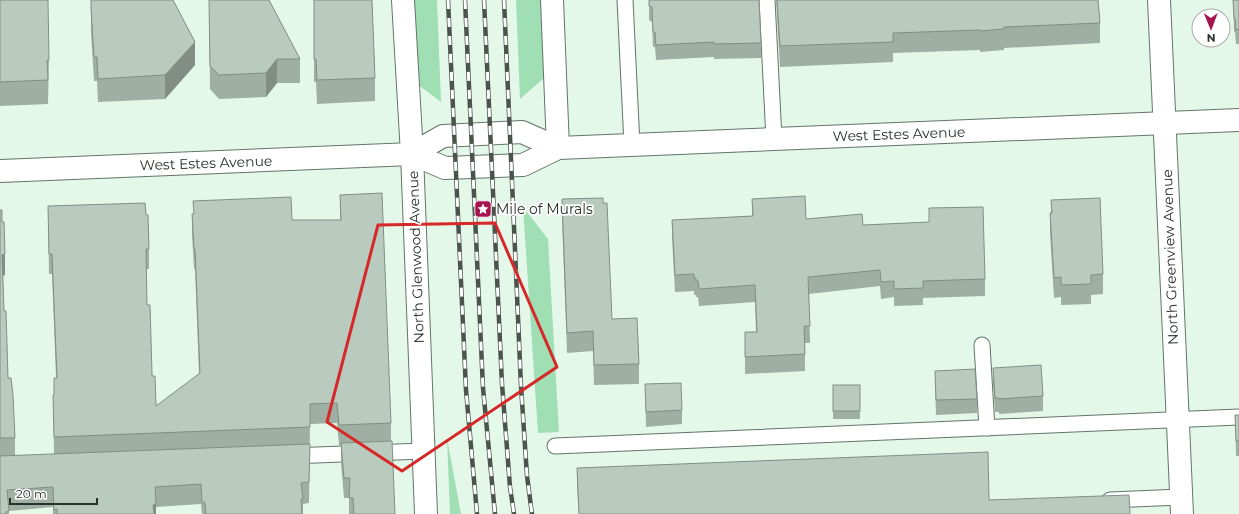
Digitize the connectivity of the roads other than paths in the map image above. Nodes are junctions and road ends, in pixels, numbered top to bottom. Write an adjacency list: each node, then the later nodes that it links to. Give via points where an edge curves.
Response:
1 (403, 0): 11 (street, North Glenwood Avenue)
2 (552, 0): 10 (street)
3 (625, 0): 9 (lane)
4 (767, 0): 8 (lane)
5 (1159, 0): 7 (street, North Greenview Avenue)
6 (1239, 120): 7 (street, West Estes Avenue)
7 (1164, 124): 8 (street, West Estes Avenue); 15 (street, North Greenview Avenue)
8 (774, 140): 9 (street, West Estes Avenue)
9 (632, 145): 10 (street, West Estes Avenue)
10 (558, 148): 11 (street, West Estes Avenue, via 523,165 445,168); 11 (street, West Estes Avenue, via 522,132 443,136)
11 (412, 154): 12 (street, West Estes Avenue); 18 (street, North Glenwood Avenue)
12 (0, 171)
13 (982, 345): 16 (lane)
14 (1239, 417): 15 (lane)
15 (1177, 420): 16 (lane); 21 (street, North Greenview Avenue)
16 (987, 428): 17 (lane)
17 (555, 446)
18 (424, 451): 19 (lane); 22 (street, North Glenwood Avenue)
19 (276, 457)
20 (1094, 500): 21 (lane)
21 (1181, 505)
22 (426, 514)

